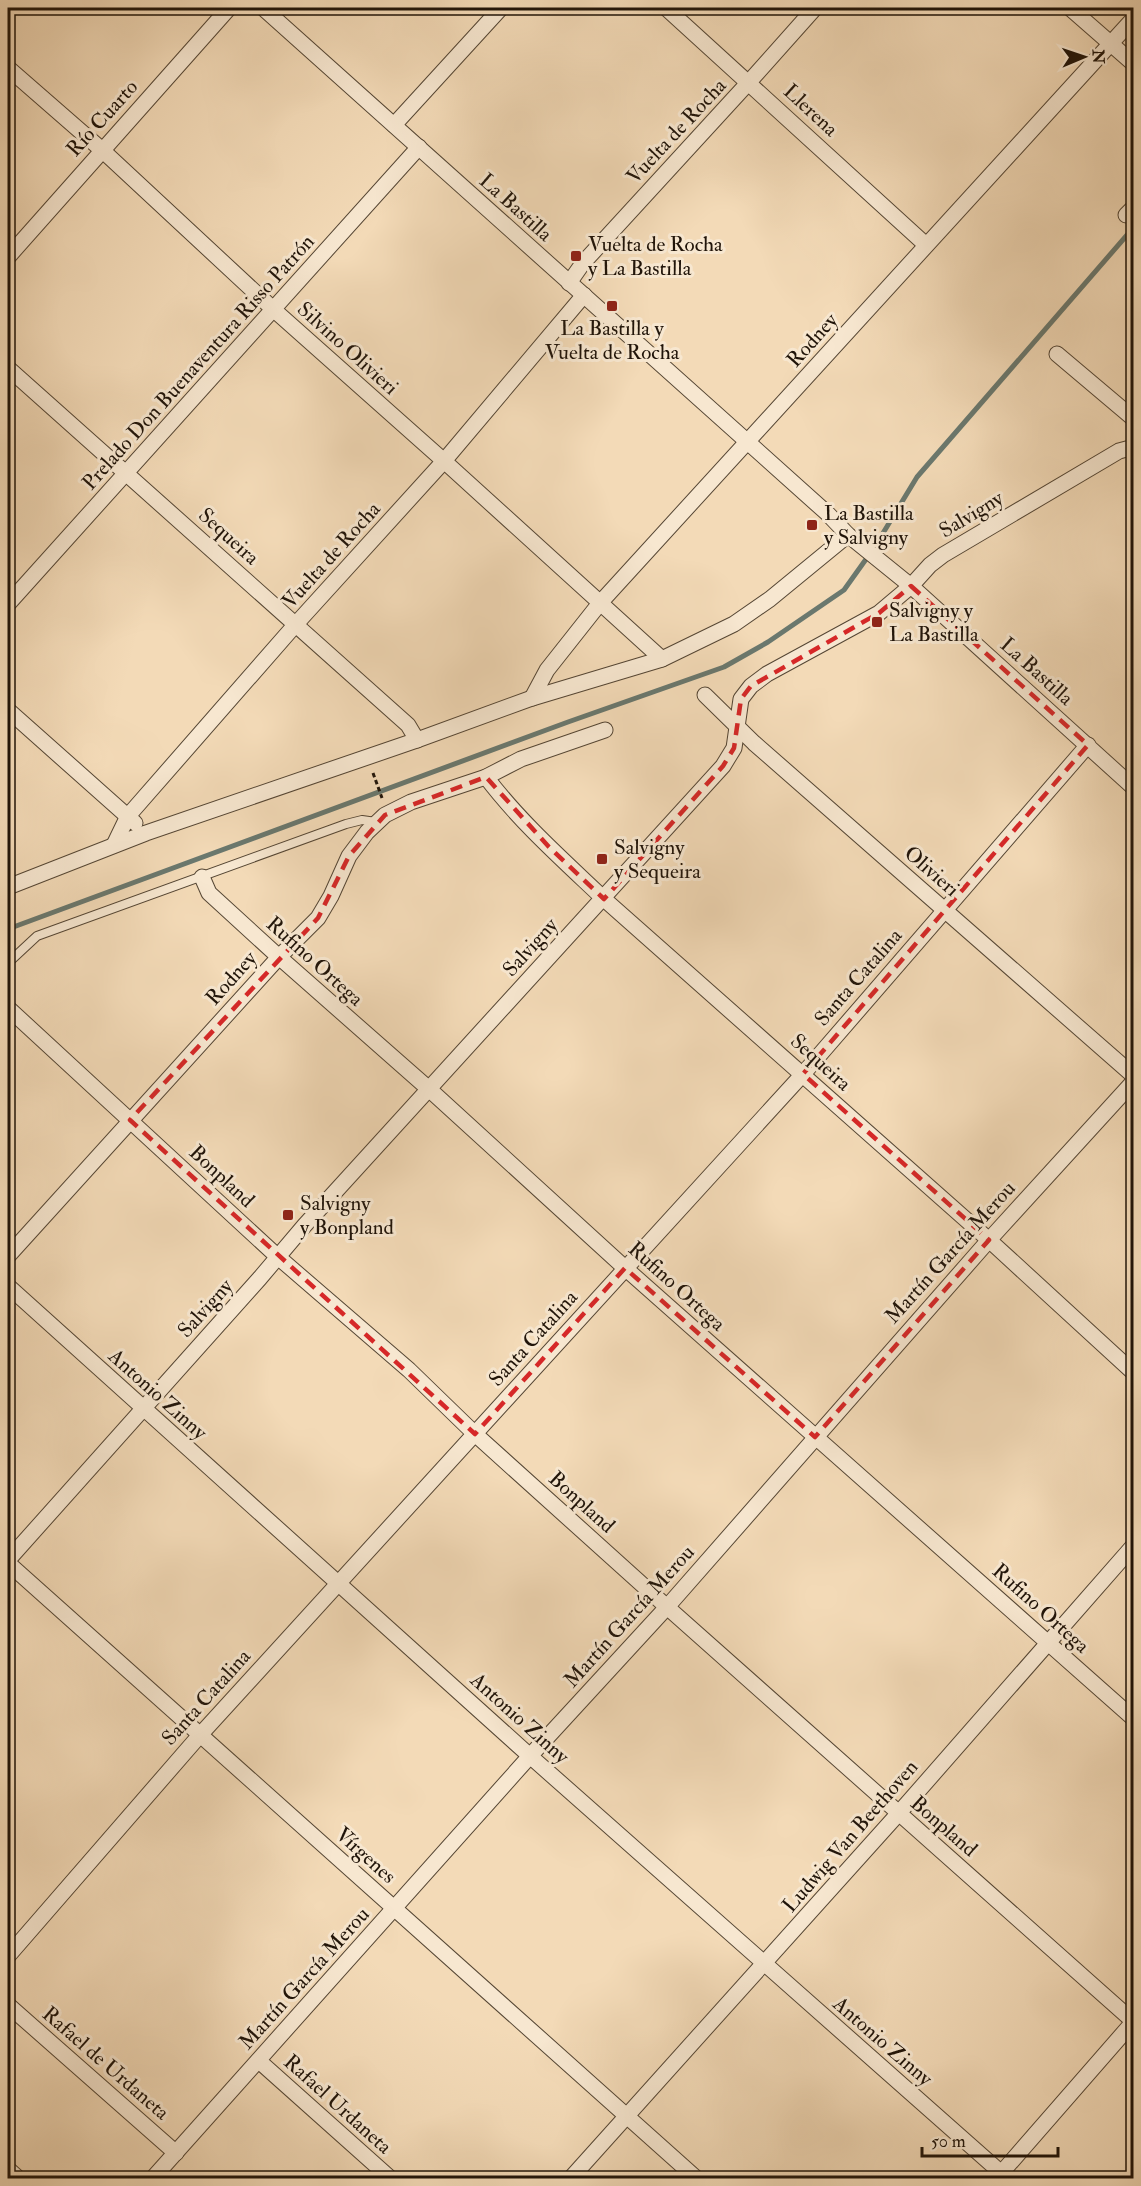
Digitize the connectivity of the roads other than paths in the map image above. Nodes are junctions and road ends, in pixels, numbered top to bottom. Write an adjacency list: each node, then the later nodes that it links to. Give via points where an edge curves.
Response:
1 (229, 8): 14 (street, Río Cuarto)
2 (263, 8): 12 (street, La Bastilla)
3 (501, 8): 12 (street)
4 (666, 8): 11 (street, Llerena)
5 (815, 8): 11 (street, Vuelta de Rocha)
6 (1070, 8): 8 (street)
7 (1134, 18): 8 (street, Rodney)
8 (1110, 43): 9 (street); 15 (street, Rodney)
9 (1134, 64)
10 (8, 68): 14 (street, Silvino Olivieri)
11 (749, 82): 15 (street, Llerena); 17 (street, Vuelta de Rocha)
12 (394, 124): 13 (street, La Bastilla)
13 (419, 147): 17 (street, La Bastilla); 19 (street, Prelado Don Buenaventura Risso Patrón)
14 (102, 150): 16 (street, Río Cuarto); 19 (street, Silvino Olivieri)
15 (926, 245): 23 (street, Rodney)
16 (8, 257)
17 (569, 283): 18 (street, La Bastilla)
18 (584, 295): 23 (street, La Bastilla); 25 (street, Vuelta de Rocha)
19 (273, 309): 25 (street, Silvino Olivieri); 26 (street, Prelado Don Buenaventura Risso Patrón)
20 (1057, 354): 22 (street)
21 (8, 368): 26 (street, Sequeira)
22 (1134, 419)
23 (746, 443): 27 (street, La Bastilla); 29 (street, Rodney)
24 (1134, 447): 28 (street, Salvigny, via 1119,451 943,555)
25 (444, 461): 29 (street, Silvino Olivieri); 31 (street, Vuelta de Rocha)
26 (127, 473): 30 (street, Prelado Don Buenaventura Risso Patrón); 31 (street, Sequeira)
27 (848, 535): 28 (street, La Bastilla); 32 (street, via 734,624)
28 (911, 586): 36 (street, Salvigny, via 879,613 751,686 741,699); 39 (street, La Bastilla)
29 (600, 603): 32 (street, Silvino Olivieri); 34 (street, Rodney, via 547,670)
30 (8, 604)
31 (296, 624): 38 (street, Sequeira, via 408,725); 42 (street, Vuelta de Rocha)
32 (662, 659): 34 (street)
33 (705, 695): 36 (street, Olivieri)
34 (532, 698): 38 (street)
35 (8, 710): 42 (street)
36 (738, 726): 48 (street, Salvigny, via 734,748 723,766); 49 (street, Olivieri)
37 (605, 730): 40 (street, Rodney, via 521,759)
38 (417, 741): 44 (street)
39 (1088, 745): 41 (street, La Bastilla); 49 (street, Santa Catalina)
40 (486, 777): 43 (street, Rodney, via 411,802); 48 (street, Sequeira, via 549,847)
41 (1134, 788)
42 (128, 816): 44 (street); 45 (street, Vuelta de Rocha)
43 (378, 822): 46 (lane, via 346,824); 50 (street, Rodney, via 349,856 318,918)
44 (146, 833): 45 (street)
45 (114, 845): 47 (street)
46 (202, 877): 50 (street, Rufino Ortega, via 209,893); 51 (lane, via 37,936)
47 (8, 887)
48 (604, 899): 53 (street, Sequeira); 56 (street, Salvigny)
49 (944, 910): 53 (street, Santa Catalina); 54 (street, Olivieri)
50 (279, 957): 56 (street, Rufino Ortega); 57 (street, Rodney)
51 (8, 963)
52 (8, 1008): 57 (street, Bonpland)
53 (803, 1074): 58 (street, Sequeira); 61 (street, Santa Catalina)
54 (1134, 1076)
55 (1134, 1081): 58 (street, Martín García Merou)
56 (430, 1090): 60 (street, Salvigny); 61 (street, Rufino Ortega)
57 (130, 1120): 59 (street, Rodney); 60 (street, Bonpland)
58 (989, 1240): 63 (street, Sequeira); 66 (street, Martín García Merou)
59 (8, 1256)
60 (278, 1257): 64 (street, Salvigny); 65 (street, Bonpland, via 409,1370)
61 (625, 1268): 65 (street, Santa Catalina); 66 (street, Rufino Ortega)
62 (8, 1286): 64 (street, Antonio Zinny)
63 (1134, 1373)
64 (142, 1408): 68 (street, Salvigny); 69 (street, Antonio Zinny)
65 (475, 1434): 69 (street, Santa Catalina); 70 (street, Bonpland)
66 (815, 1437): 70 (street, Martín García Merou); 71 (street, Rufino Ortega)
67 (1134, 1545): 71 (street, Ludwig Van Beethoven)
68 (8, 1561): 73 (street, Vírgenes)
69 (338, 1583): 73 (street, Santa Catalina); 74 (street, Antonio Zinny)
70 (667, 1607): 74 (street, Martín García Merou); 75 (street, Bonpland)
71 (1048, 1642): 72 (street, Rufino Ortega); 75 (street, Ludwig Van Beethoven)
72 (1134, 1719)
73 (200, 1735): 76 (street, Vírgenes); 77 (street, Santa Catalina)
74 (530, 1756): 76 (street, Martín García Merou); 78 (street, Antonio Zinny)
75 (898, 1814): 78 (street, Ludwig Van Beethoven); 80 (street, Bonpland)
76 (394, 1909): 81 (street, Martín García Merou); 82 (street, Vírgenes)
77 (8, 1956)
78 (764, 1964): 82 (street, Ludwig Van Beethoven); 85 (street, Antonio Zinny)
79 (8, 2005): 83 (street, Rafael de Urdaneta)
80 (1133, 2021): 85 (street)
81 (259, 2061): 83 (street, Martín García Merou); 88 (street, Rafael Urdaneta)
82 (627, 2116): 89 (street, Ludwig Van Beethoven); 90 (street, Vírgenes)
83 (176, 2153): 87 (street, Martín García Merou)
84 (8, 2169): 86 (street)
85 (1002, 2177)
86 (18, 2178)
87 (153, 2178)
88 (390, 2178)
89 (571, 2178)
90 (696, 2178)

